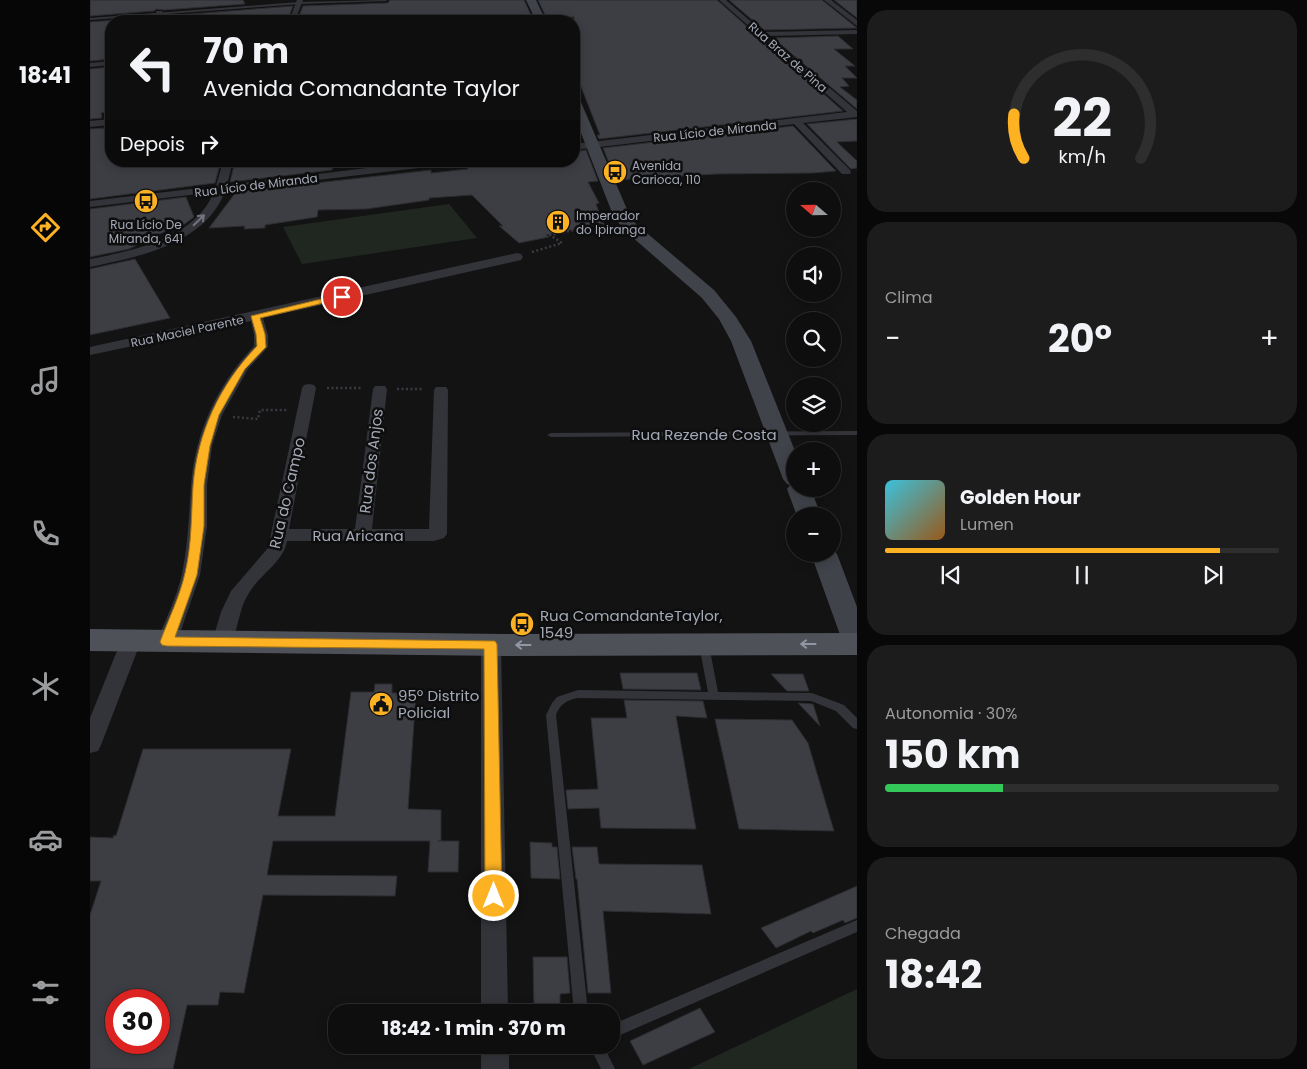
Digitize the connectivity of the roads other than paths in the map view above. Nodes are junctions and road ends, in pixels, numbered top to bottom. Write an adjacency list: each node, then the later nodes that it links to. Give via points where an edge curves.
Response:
1 (531, 0): 9 (street)
2 (722, 0): 14 (street, Rua Braz de Pina)
3 (827, 0): 12 (street)
4 (300, 1): 5 (lane); 6 (lane); 8 (street)
5 (386, 1)
6 (159, 13): 7 (lane)
7 (136, 15)
8 (294, 15)
9 (538, 15)
10 (105, 18): 11 (lane)
11 (90, 19)
12 (857, 24)
13 (857, 32): 14 (street)
14 (763, 34): 18 (street, Rua Braz de Pina)
15 (105, 64): 16 (street)
16 (90, 65)
17 (580, 114): 22 (street)
18 (856, 114): 19 (street, Rua Lício de Miranda)
19 (796, 122): 22 (street, Rua Lício de Miranda); 26 (street)
20 (105, 123): 21 (street)
21 (90, 124)
22 (593, 144): 23 (street, Rua Lício de Miranda); 36 (street, via 627,223 718,305 741,341)
23 (580, 146)
24 (226, 167): 27 (street)
25 (402, 167): 27 (street, Rua Lício de Miranda)
26 (846, 172)
27 (220, 189): 28 (street, Rua Lício de Miranda); 30 (street, one-way to 27, via 142,249 180,234 208,211)
28 (90, 204)
29 (517, 257): 31 (street, Rua Maciel Parente)
30 (90, 263)
31 (256, 316): 32 (street, Rua Maciel Parente); 45 (street, via 262,347 242,367 214,415 204,446 191,575)
32 (90, 351)
33 (309, 388): 41 (street, Rua do Campo)
34 (380, 388): 40 (street, Rua dos Anjos)
35 (441, 390): 40 (street, Rua Aricana, via 439,531 436,535)
36 (778, 433): 37 (lane, Rua Rezende Costa); 38 (lane, Rua Rezende Costa); 39 (street)
37 (857, 433)
38 (551, 435)
39 (786, 455)
40 (363, 534): 41 (street, Rua Aricana)
41 (280, 535): 46 (street, Rua do Campo, via 273,555 236,596)
42 (827, 562): 47 (street)
43 (90, 640): 44 (main road)
44 (131, 641): 45 (main road); 52 (street)
45 (167, 642): 46 (main road)
46 (222, 642): 48 (main road)
47 (857, 643): 49 (main road, one-way to 49)
48 (491, 644): 49 (main road, one-way to 48); 54 (street)
49 (703, 644): 50 (lane)
50 (714, 696): 51 (lane, via 812,697 840,708); 55 (lane, via 578,694 565,696 556,702 551,715)
51 (857, 725)
52 (90, 745)
53 (857, 926): 56 (lane)
54 (495, 1004)
55 (580, 1004)
56 (620, 1028)
57 (495, 1054): 59 (street)
58 (600, 1054): 60 (lane)
59 (495, 1069)
60 (608, 1069)

